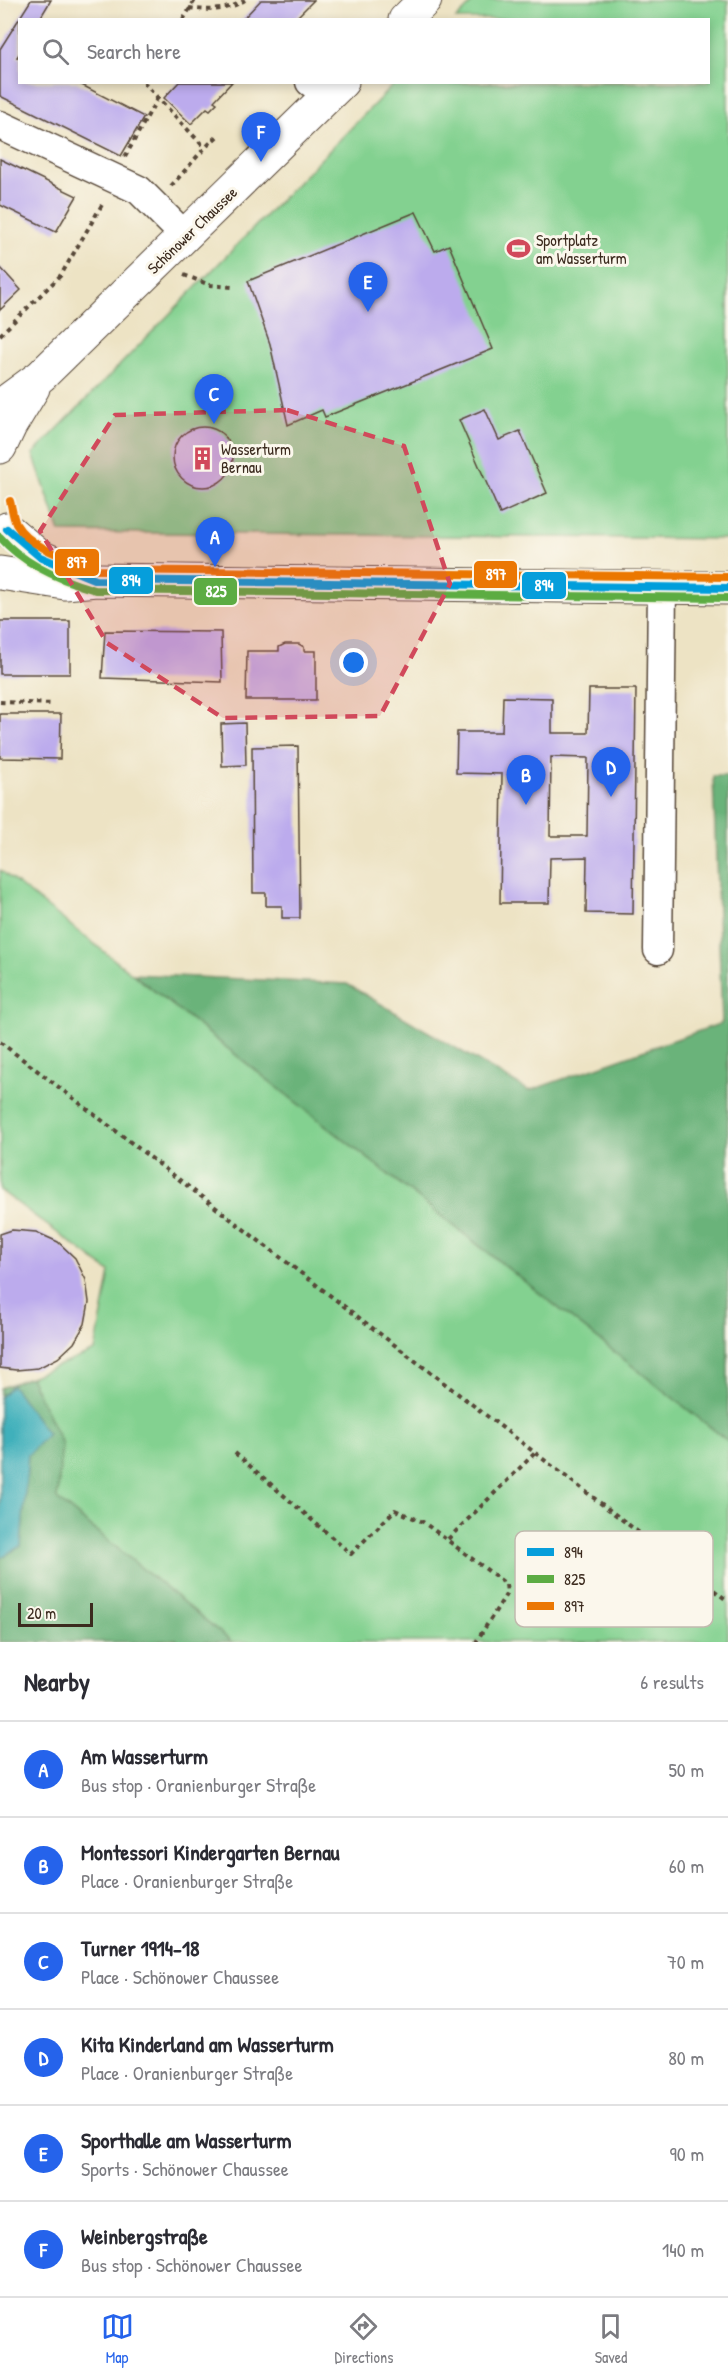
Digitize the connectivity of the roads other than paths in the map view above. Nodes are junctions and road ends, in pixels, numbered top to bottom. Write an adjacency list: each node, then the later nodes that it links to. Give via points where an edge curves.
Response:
1 (425, 0): 2 (main road)
2 (407, 18)
3 (327, 86): 5 (main road, Schönower Chaussee)
4 (0, 125): 5 (street, via 139,190)
5 (185, 236): 6 (main road, Schönower Chaussee)
6 (41, 376): 7 (main road, Schönower Chaussee); 8 (main road, Schönower Chaussee)
7 (0, 406)
8 (0, 447)
9 (2, 530): 11 (main road, via 40,556)
10 (0, 573): 11 (main road, via 65,583)
11 (96, 580): 12 (main road)
12 (662, 588): 13 (main road); 14 (street)
13 (728, 588)
14 (658, 950)

